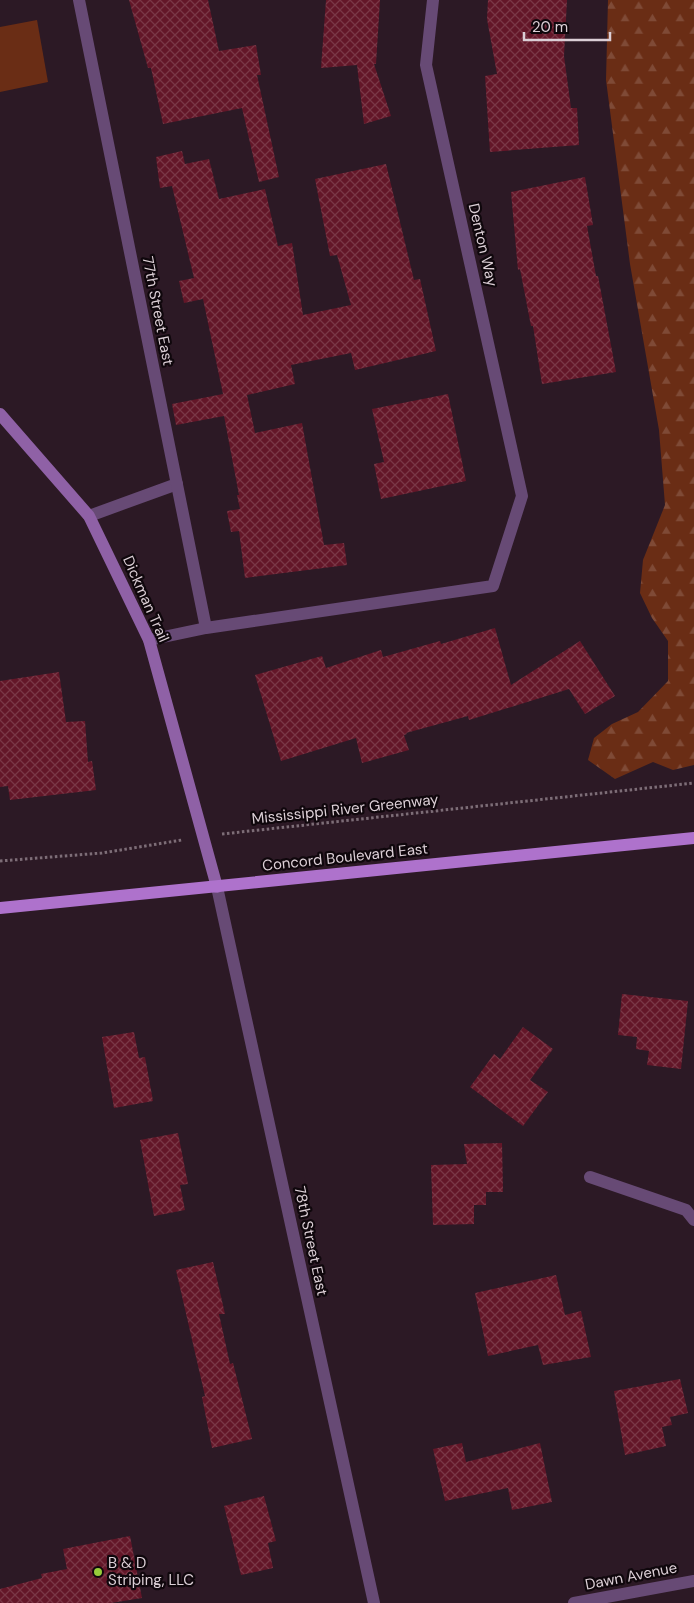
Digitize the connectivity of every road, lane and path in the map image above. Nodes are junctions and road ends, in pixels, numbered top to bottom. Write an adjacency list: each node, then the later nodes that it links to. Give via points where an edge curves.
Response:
1 (79, 0): 4 (street, 77th Street East)
2 (433, 0): 6 (street, Denton Way, via 426,65 522,496 493,586)
3 (0, 414): 5 (street, Dickman Trail)
4 (177, 484): 5 (street); 6 (street, 77th Street East)
5 (89, 516): 7 (street, Dickman Trail)
6 (206, 628): 7 (street)
7 (149, 640): 9 (street, Dickman Trail)
8 (694, 782): 9 (path, Mississippi River Greenway)
9 (203, 836): 11 (path, Mississippi River Greenway, via 102,853); 12 (street, Dickman Trail)
10 (694, 838): 12 (main road, Concord Boulevard East)
11 (0, 861)
12 (217, 887): 13 (main road, Concord Boulevard East); 17 (street, 78th Street East)
13 (0, 908)
14 (590, 1177): 15 (street, via 686,1210)
15 (694, 1220)
16 (694, 1581): 18 (street, Dawn Avenue)
17 (374, 1603)
18 (574, 1603)

